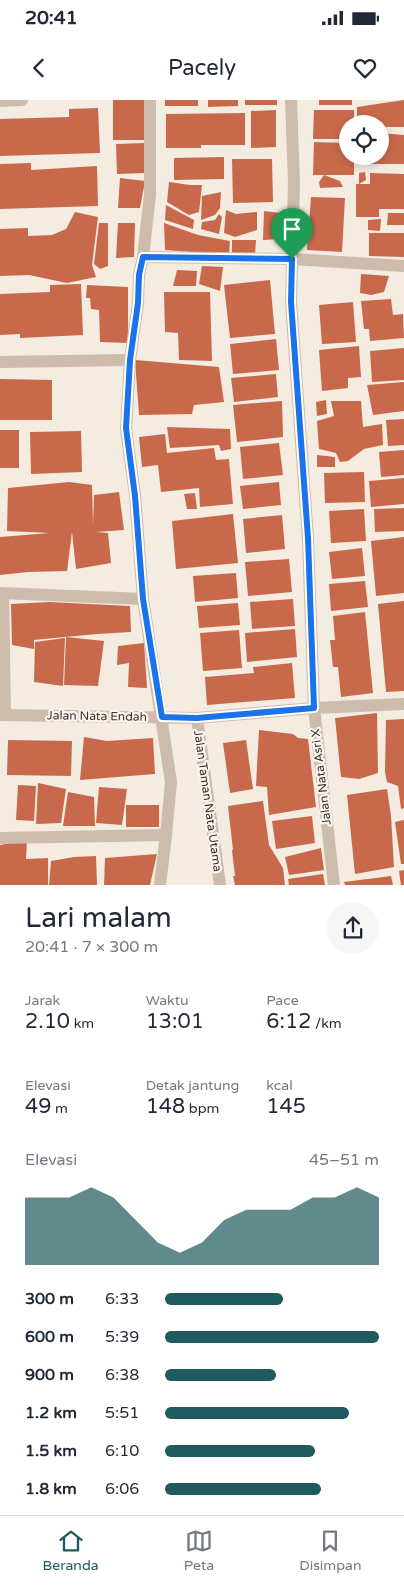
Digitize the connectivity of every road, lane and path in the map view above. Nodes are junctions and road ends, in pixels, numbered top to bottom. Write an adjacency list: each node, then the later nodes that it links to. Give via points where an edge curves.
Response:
1 (22, 100): 4 (street)
2 (150, 100): 5 (street, via 150,195)
3 (291, 100): 6 (street, Jalan Nata Asri X)
4 (0, 101)
5 (143, 257): 6 (street); 8 (street)
6 (292, 259): 7 (street); 13 (street, Jalan Nata Asri X, via 291,302 308,538)
7 (404, 266)
8 (130, 360): 9 (street); 11 (street, via 126,428)
9 (0, 362)
10 (1, 593): 11 (street); 14 (street)
11 (143, 599): 15 (street)
12 (404, 704): 13 (street, Jalan Nata Endah)
13 (314, 708): 16 (street, Jalan Nata Endah); 21 (street, Jalan Nata Asri X)
14 (3, 714): 15 (street, Jalan Nata Endah)
15 (162, 717): 16 (street, Jalan Nata Endah); 17 (street, via 171,782)
16 (197, 718): 20 (street, Jalan Taman Nata Utama)
17 (166, 835): 18 (street); 19 (street)
18 (0, 838)
19 (160, 885)
20 (220, 885)
21 (334, 885)

